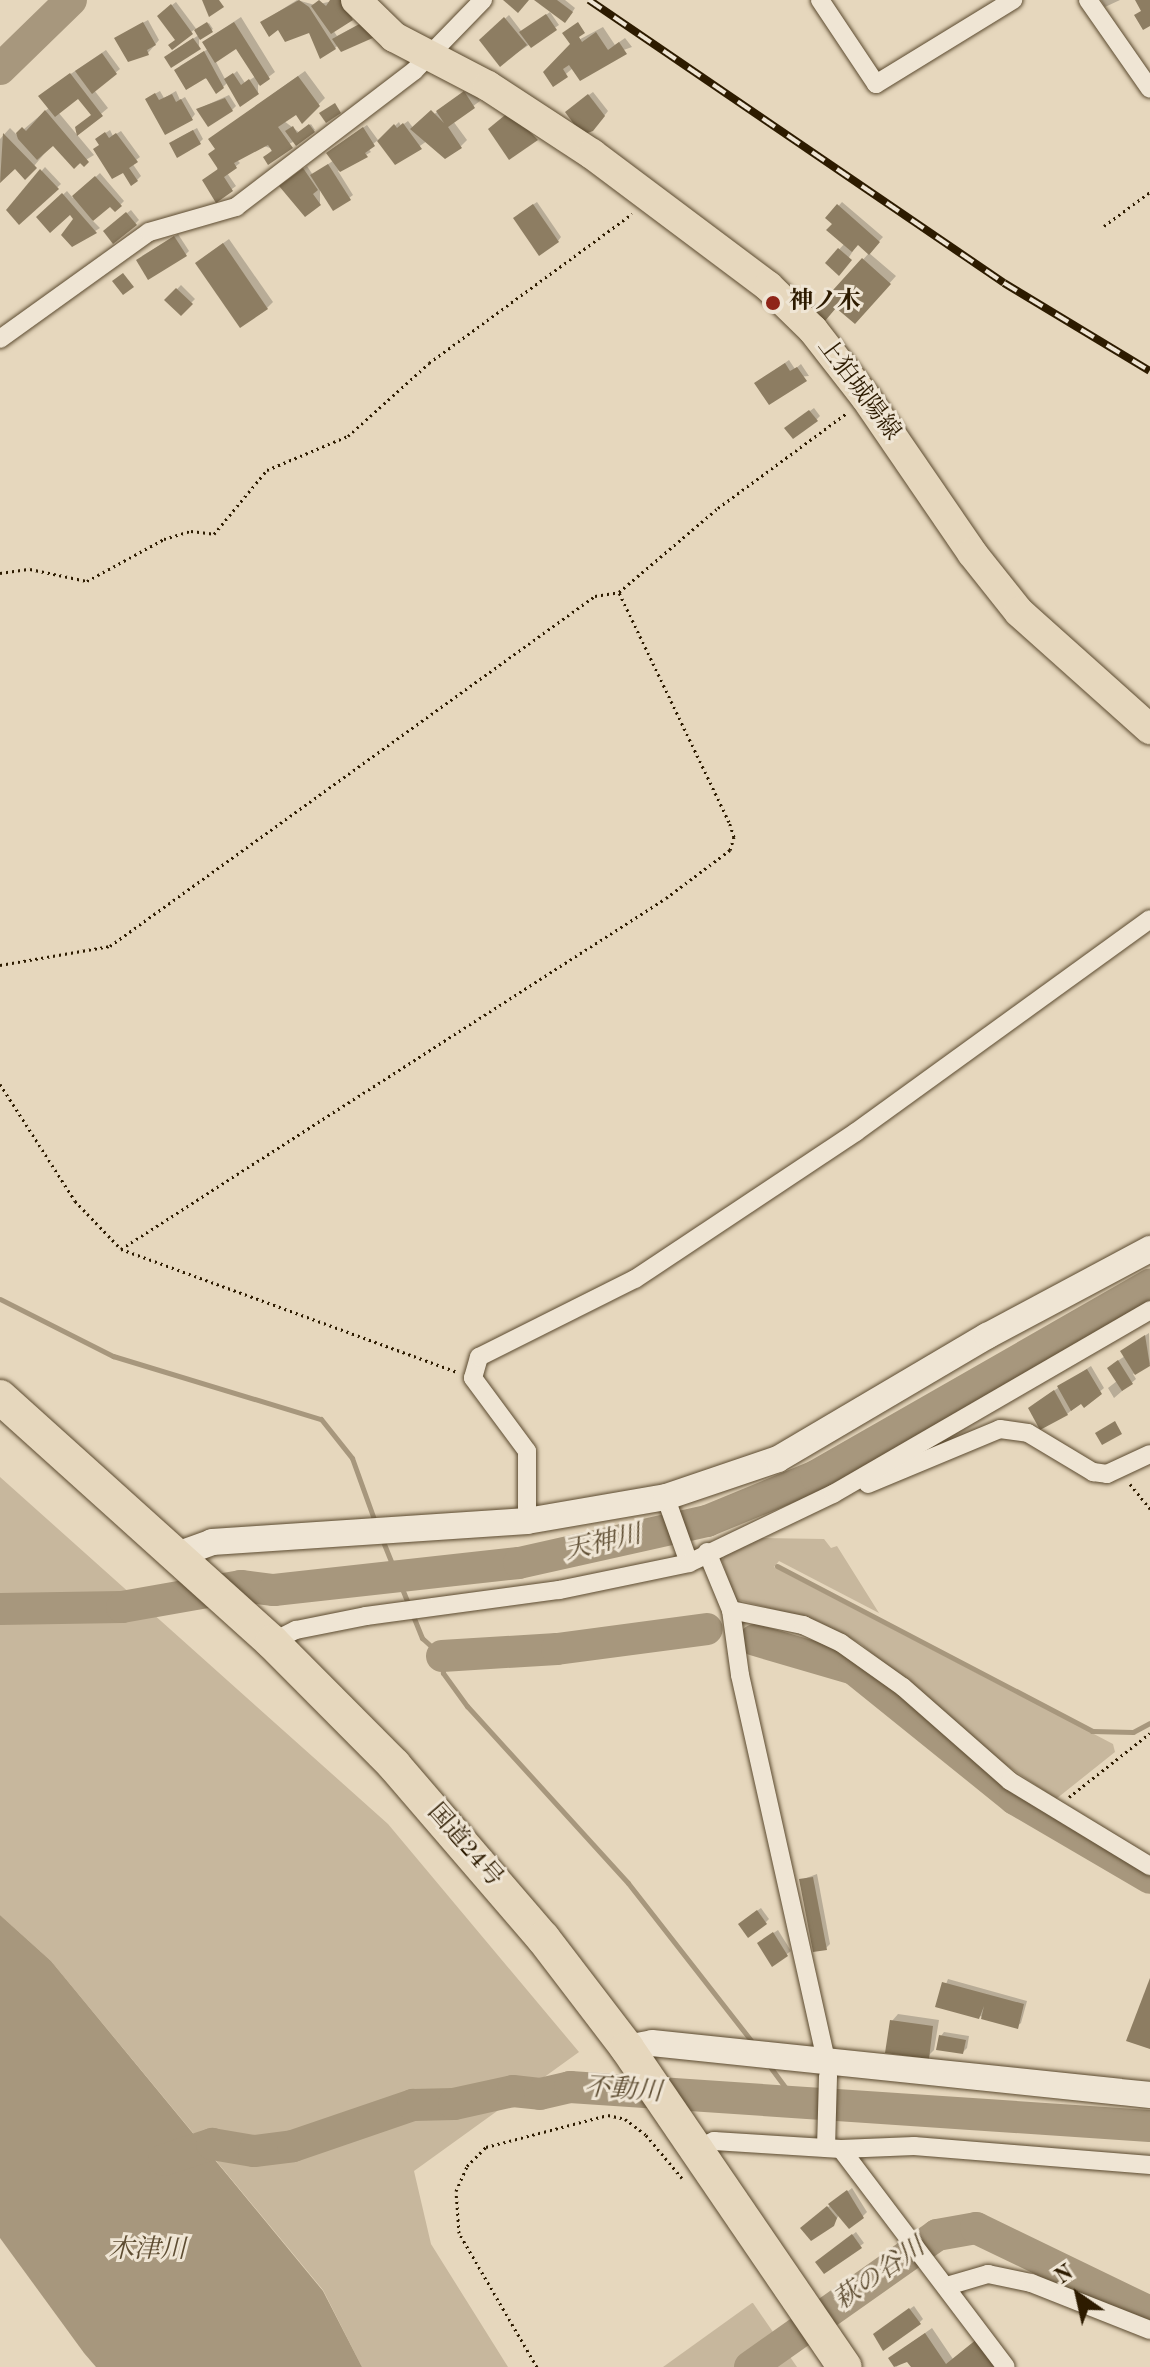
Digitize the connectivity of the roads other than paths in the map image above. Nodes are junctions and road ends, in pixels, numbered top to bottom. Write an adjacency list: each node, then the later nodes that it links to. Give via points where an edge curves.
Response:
1 (356, 0): 6 (main road, 上狛城陽線, via 394,37)
2 (483, 0): 6 (street)
3 (820, 0): 4 (street, via 876,84)
4 (1013, 0)
5 (1088, 0): 7 (street)
6 (429, 57): 8 (street, via 236,207 149,232); 9 (main road, 上狛城陽線, via 488,86 653,197 768,286 813,330 866,398 1019,612)
7 (1150, 89)
8 (0, 339)
9 (1150, 729)
10 (1150, 919): 17 (street, via 856,1132 635,1279 479,1357 473,1378 527,1451)
11 (1150, 1249): 16 (street, via 987,1336 778,1459)
12 (1150, 1310): 15 (street)
13 (0, 1397): 19 (highway, 国道24号)
14 (1150, 1454): 15 (street, via 1119,1469 1093,1472 1028,1433 1000,1429)
15 (833, 1494): 18 (street)
16 (667, 1502): 17 (street); 20 (street)
17 (527, 1521): 19 (street, via 212,1542)
18 (707, 1552): 20 (street); 21 (street)
19 (177, 1555): 22 (highway, 国道24号)
20 (687, 1560): 22 (street, via 559,1590 366,1616 296,1630)
21 (731, 1610): 23 (street, via 803,1625 841,1643 1053,1809); 25 (street, via 743,1690)
22 (272, 1642): 24 (highway, 国道24号, via 404,1777 543,1938)
23 (1150, 1866)
24 (630, 2053): 25 (street, via 652,2043); 27 (highway, 国道24号)
25 (828, 2069): 26 (street); 28 (street)
26 (1150, 2095)
27 (690, 2140): 28 (street); 32 (highway, 国道24号)
28 (832, 2144): 29 (street); 30 (street)
29 (1150, 2165)
30 (947, 2286): 31 (street, via 988,2274 1017,2280); 33 (street)
31 (1150, 2330)
32 (845, 2367)
33 (1006, 2367)

